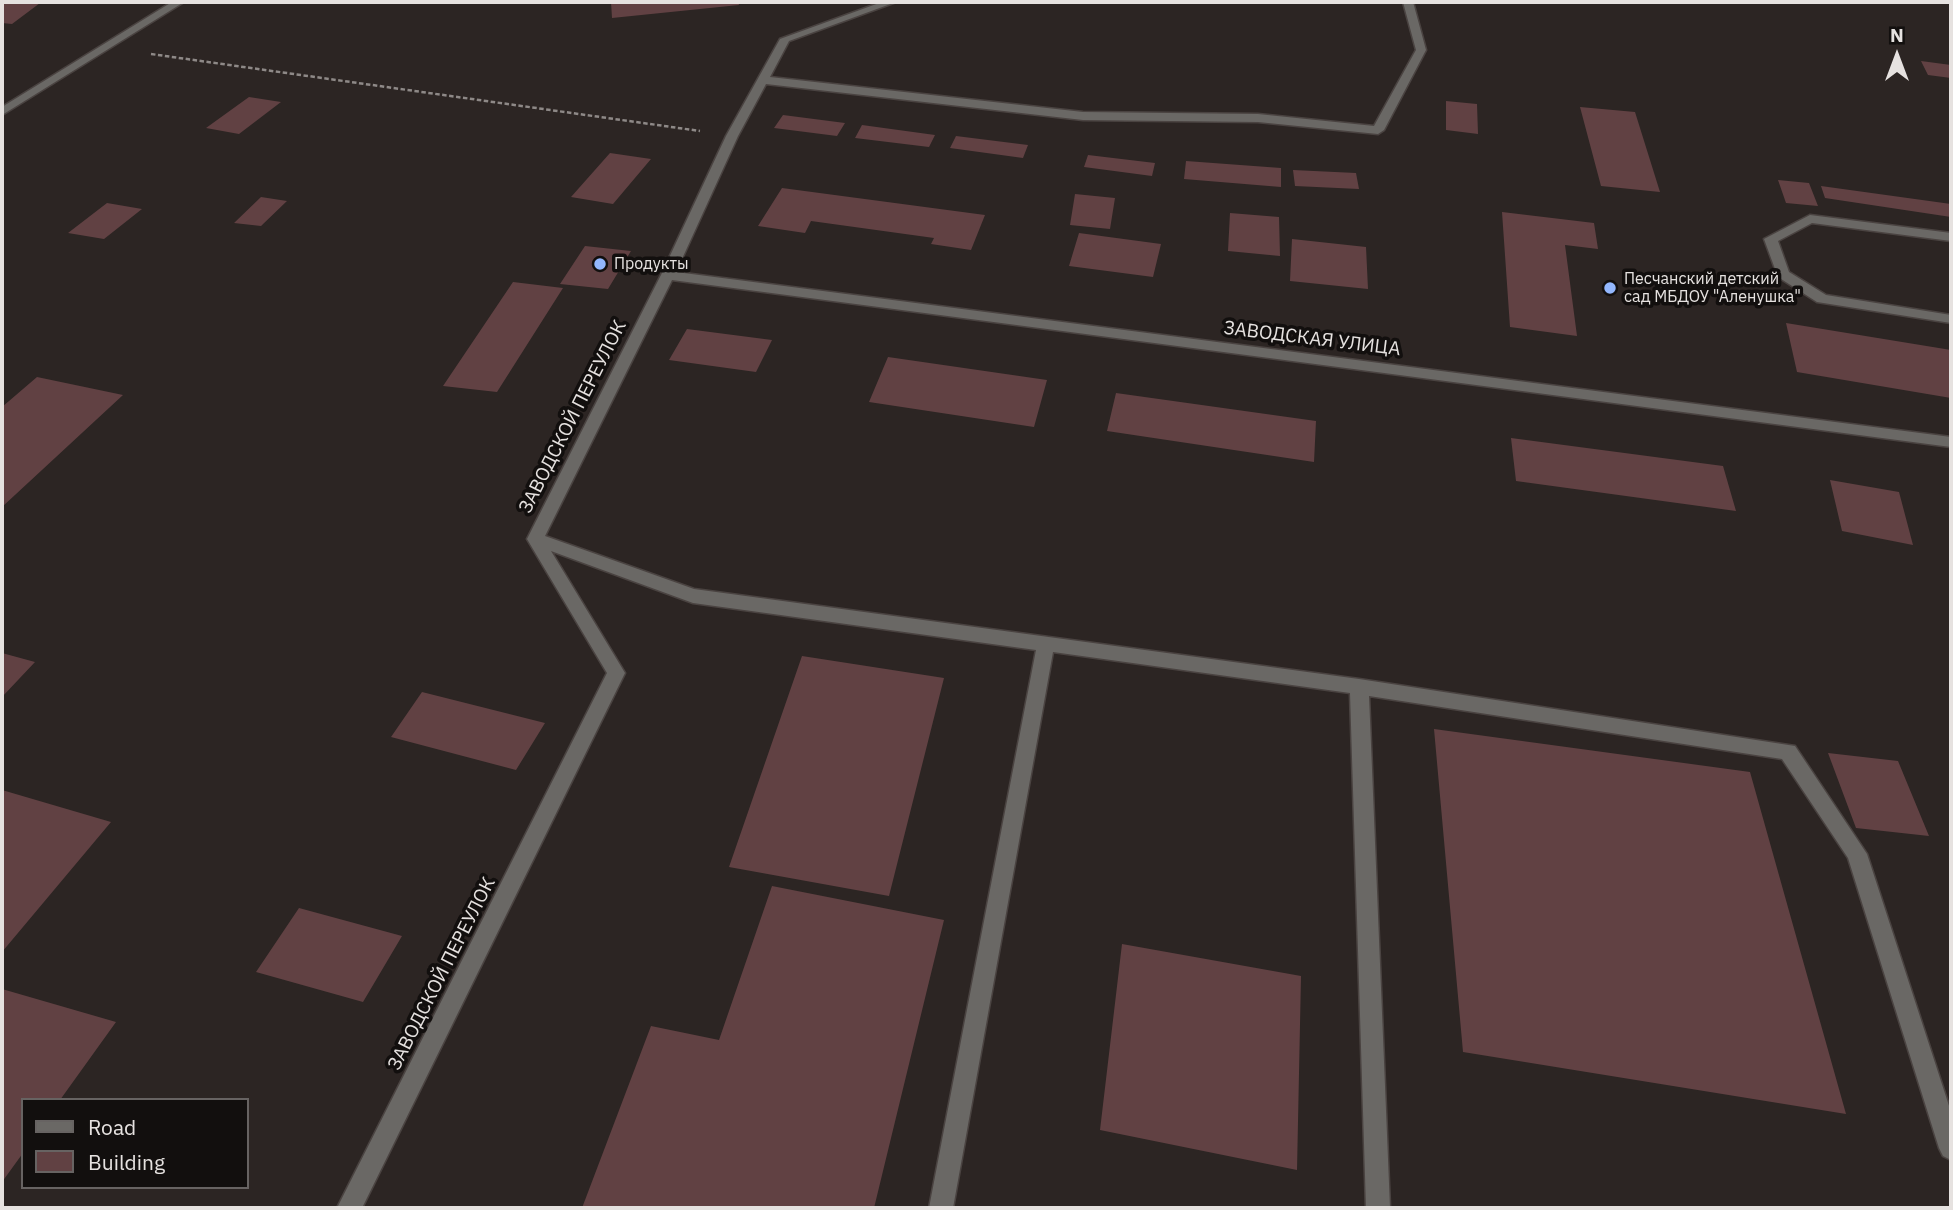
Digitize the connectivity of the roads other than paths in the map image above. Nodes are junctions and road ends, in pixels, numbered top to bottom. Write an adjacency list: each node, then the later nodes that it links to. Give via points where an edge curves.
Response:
1 (179, 2): 5 (street)
2 (891, 2): 4 (street, ЗАВОДСКОЙ ПЕРЕУЛОК, via 785,39)
3 (1408, 2): 4 (street, via 1421,50 1378,130 1258,118 1083,116)
4 (762, 80): 7 (street, ЗАВОДСКОЙ ПЕРЕУЛОК)
5 (2, 112)
6 (1951, 237): 8 (street, via 1810,219 1771,239 1783,274 1822,299)
7 (668, 275): 9 (street, ЗАВОДСКАЯ УЛИЦА); 10 (street, ЗАВОДСКОЙ ПЕРЕУЛОК)
8 (1951, 319)
9 (1951, 442)
10 (535, 539): 11 (street, via 693,596); 14 (street, ЗАВОДСКОЙ ПЕРЕУЛОК, via 616,673)
11 (1046, 644): 12 (street); 15 (street)
12 (1359, 687): 13 (street, via 1788,752 1857,855); 16 (street)
13 (1951, 1148)
14 (349, 1208)
15 (941, 1208)
16 (1378, 1208)

